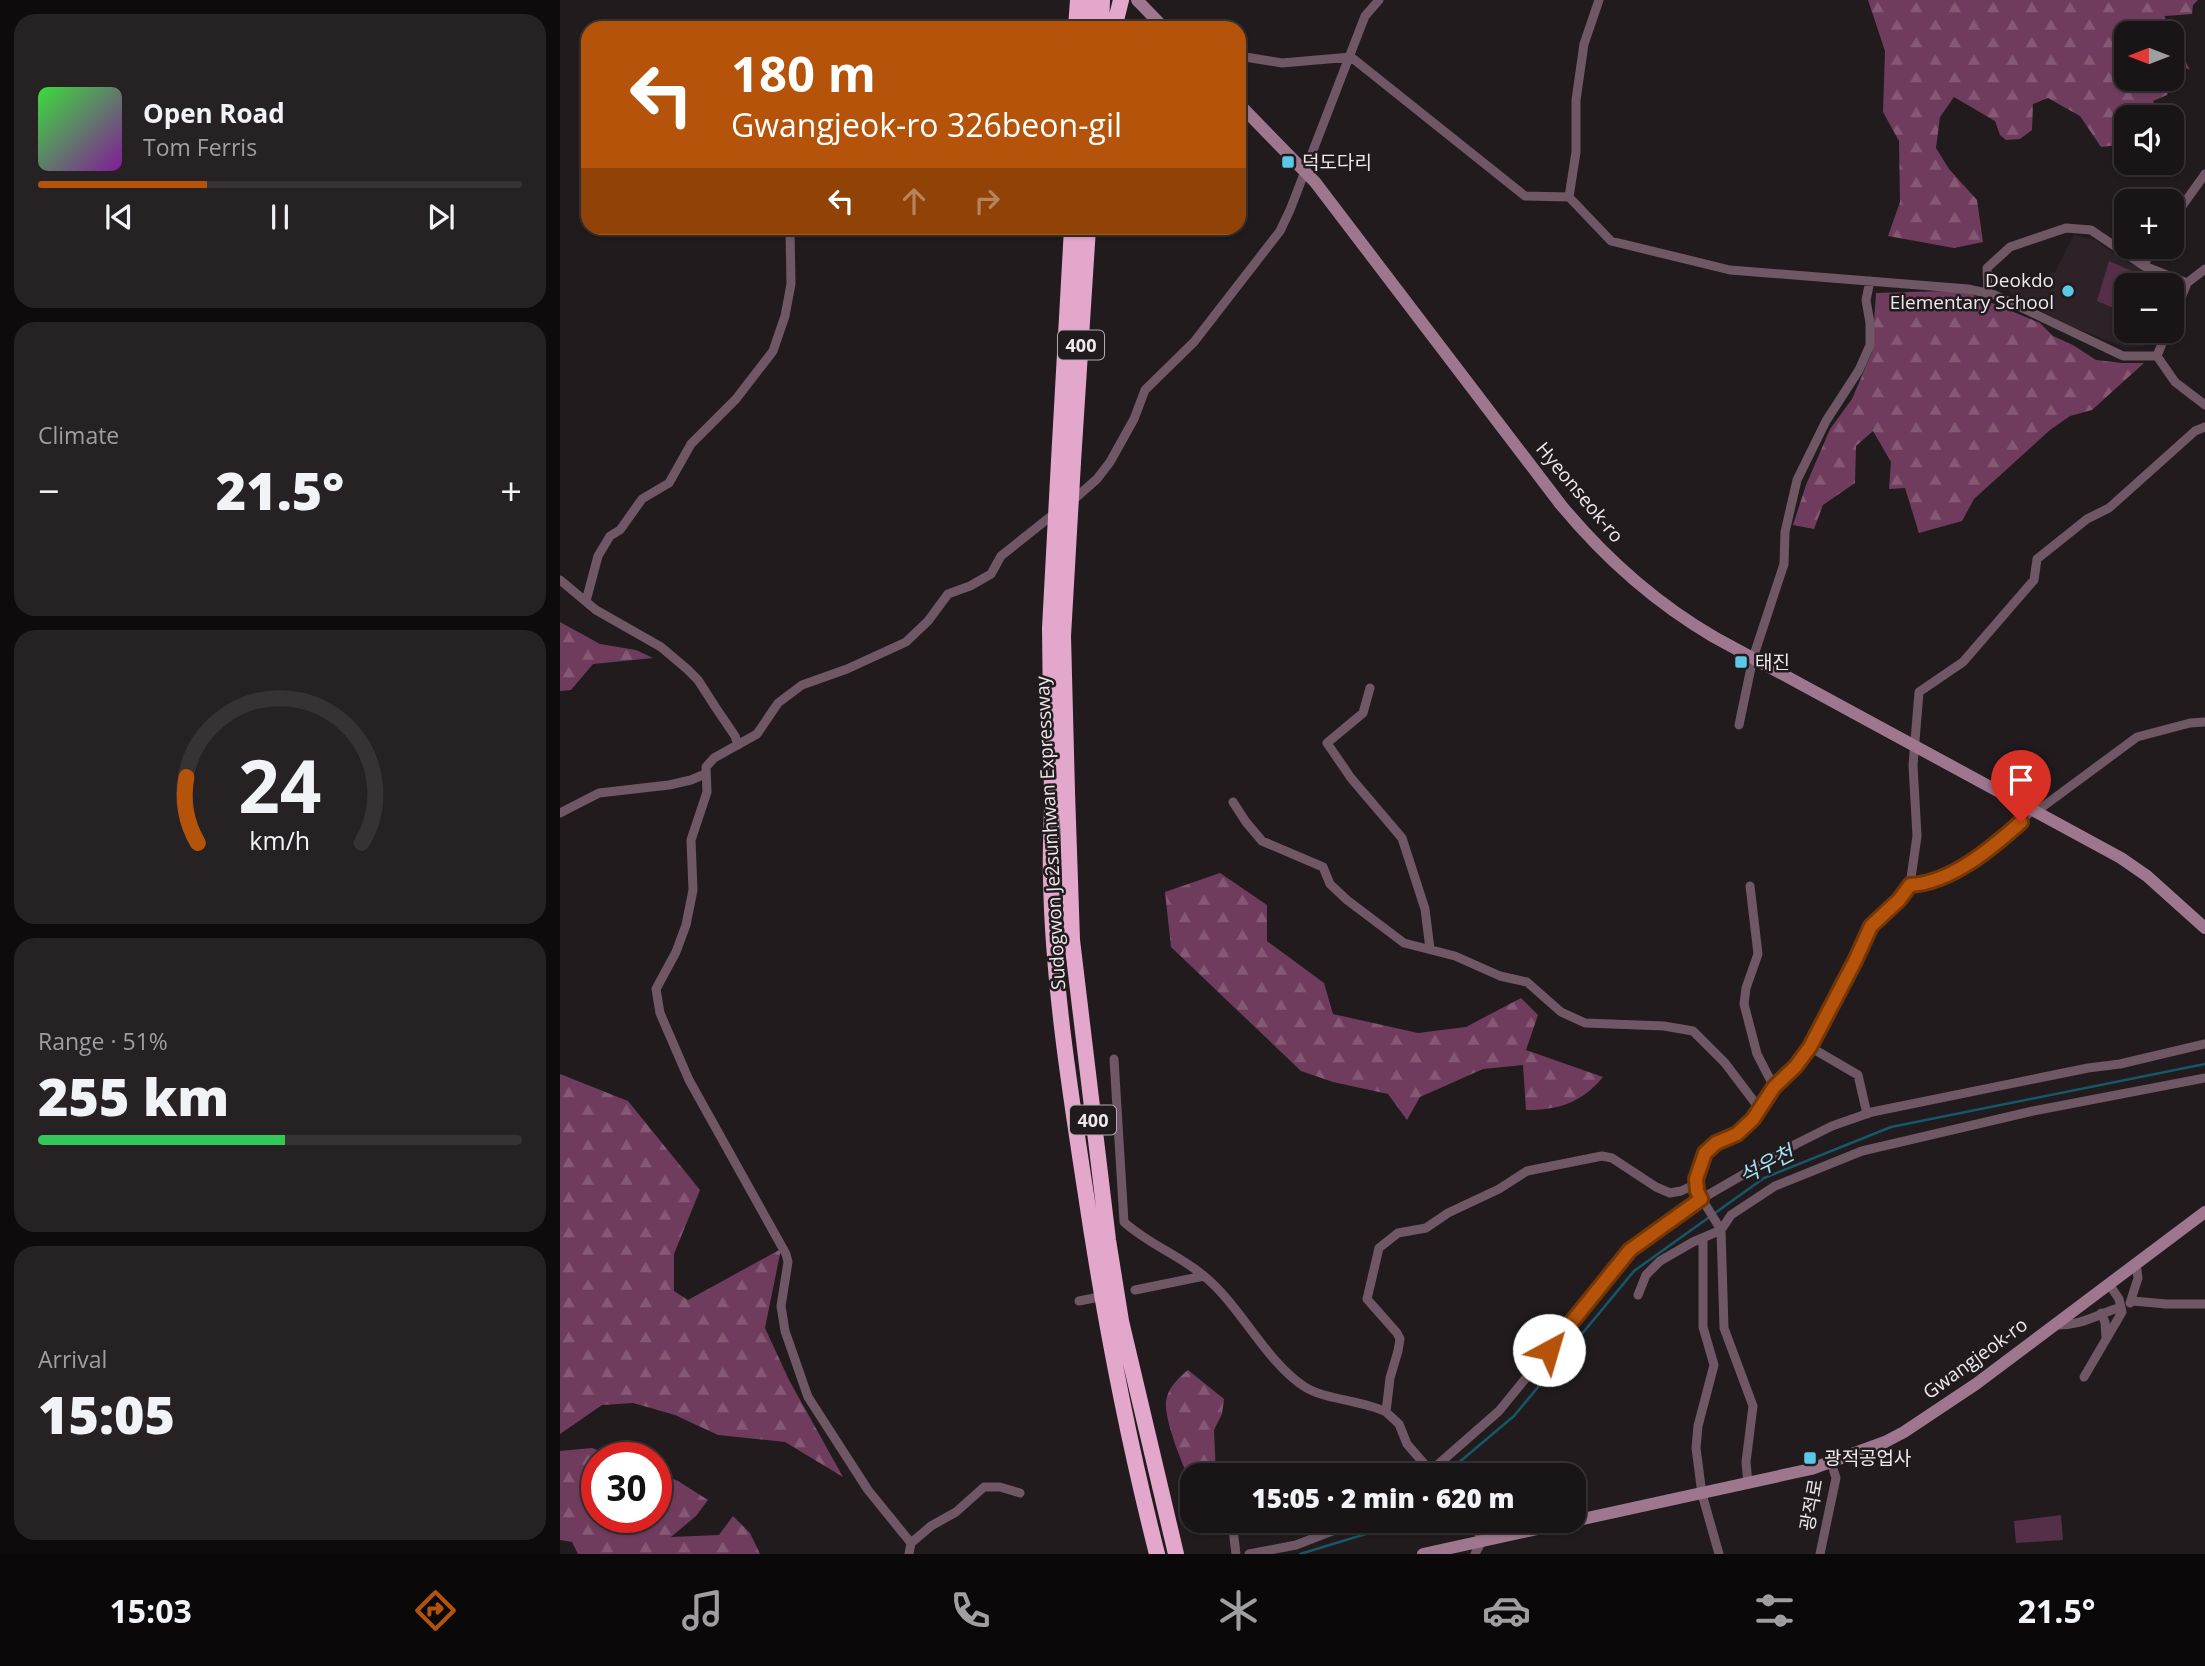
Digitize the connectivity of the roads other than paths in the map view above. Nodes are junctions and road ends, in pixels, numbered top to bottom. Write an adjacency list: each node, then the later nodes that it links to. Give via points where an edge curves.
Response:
1 (1078, 0): 8 (highway)
2 (1090, 0): 9 (highway)
3 (1102, 0): 10 (highway)
4 (1137, 0): 12 (street)
5 (1380, 0): 14 (street, via 1365,16)
6 (1599, 0): 18 (street, via 1576,100 1576,152)
7 (1120, 2): 11 (highway)
8 (1076, 21)
9 (1088, 21)
10 (1101, 21)
11 (1116, 21)
12 (1157, 21)
13 (1246, 57): 14 (street, via 1282,63)
14 (1351, 57): 16 (street); 18 (street, via 1525,196)
15 (1246, 111): 16 (street)
16 (1305, 171): 37 (street, Hyeonseok-ro, via 1587,537 1671,612); 41 (street, via 1280,231 1194,342 1145,390 1124,440 1097,479 1001,556 991,574 948,594 906,642 802,685 778,703 757,734)
17 (2205, 174): 19 (street)
18 (1569, 197): 26 (street, via 1611,242 1730,270)
19 (2184, 203)
20 (790, 235): 36 (street, via 791,284 773,351 736,399 691,444 669,482 642,499 620,530 610,536 598,556)
21 (1072, 235): 34 (highway, Sudogwon Je2sunhwan Expressway / 400)
22 (1089, 235): 34 (highway, Sudogwon Je2sunhwan Expressway / 400)
23 (2147, 259): 24 (street)
24 (2144, 266): 27 (street); 29 (street, via 2091,230 2066,228 2010,247 1987,268)
25 (2205, 269): 27 (street)
26 (1870, 281): 29 (street); 37 (street, via 1866,300 1870,345 1797,480 1784,564)
27 (2187, 283): 28 (street)
28 (2184, 290)
29 (1988, 293): 31 (street, via 2123,356)
30 (2162, 343): 31 (street)
31 (2157, 356): 32 (street, via 2175,382)
32 (2205, 405)
33 (2205, 428): 42 (street, via 2195,431 2109,508 2037,559 2034,580 1963,662 1919,692)
34 (1066, 461): 44 (highway, Sudogwon Je2sunhwan Expressway / 400, bridge)
35 (560, 580): 36 (street)
36 (586, 601): 41 (street, via 661,647 687,669)
37 (1753, 658): 40 (street); 42 (street, Hyeonseok-ro)
38 (1370, 688): 51 (street, via 1363,713 1327,743 1402,838 1425,909)
39 (2205, 722): 46 (street, via 2137,737)
40 (1739, 725)
41 (738, 745): 43 (street, via 714,758)
42 (1915, 746): 46 (street, Hyeonseok-ro); 48 (street, via 1917,836)
43 (705, 774): 47 (street, via 669,785 599,793); 89 (street, via 707,792 691,840 693,890 676,952 656,989 660,1013 688,1080 786,1254 780,1307 808,1396 868,1490)
44 (1059, 796): 91 (highway, Sudogwon Je2sunhwan Expressway / 400, via 1051,879 1066,1058 1097,1266 1131,1447); 92 (highway, Sudogwon Je2sunhwan Expressway / 400, via 1085,1058 1121,1321)
45 (1233, 802): 51 (street, via 1262,841 1323,867 1330,884 1347,900 1404,943)
46 (2035, 810): 48 (street, via 1958,870 1936,881); 50 (street, Hyeonseok-ro, via 2135,867)
47 (560, 813)
48 (1910, 885): 53 (street, via 1871,926)
49 (1750, 886): 56 (street, via 1758,954 1744,1004 1757,1054)
50 (2205, 928)
51 (1430, 949): 57 (street, via 1527,982 1561,1012 1585,1023 1693,1031)
52 (2205, 1044): 58 (street)
53 (1810, 1047): 56 (street); 58 (street, via 1858,1075)
54 (1114, 1059): 65 (street, via 1124,1222)
55 (2205, 1078): 62 (street, via 2033,1111 1862,1151 1775,1186)
56 (1774, 1087): 57 (street)
57 (1759, 1108): 59 (street, via 1737,1134 1705,1153)
58 (1867, 1114): 60 (street, via 1796,1144)
59 (1696, 1184): 60 (street); 78 (street, via 1670,1193 1602,1156 1527,1171 1426,1228 1398,1233 1380,1248 1367,1299 1400,1339)
60 (1701, 1199): 62 (street); 81 (street, via 1630,1250 1499,1411)
61 (2205, 1212): 64 (street, Gwangjeok-ro)
62 (1719, 1227): 63 (street); 82 (street, via 1724,1328 1753,1406)
63 (1703, 1239): 68 (street, via 1660,1261 1646,1275); 84 (street, via 1703,1327 1714,1365 1696,1448)
64 (2136, 1264): 66 (street, Gwangjeok-ro); 71 (street)
65 (1204, 1276): 67 (street); 78 (street, via 1269,1352 1306,1387)
66 (2109, 1284): 73 (street); 75 (street, Gwangjeok-ro)
67 (1135, 1290)
68 (1638, 1295)
69 (1094, 1298): 70 (street)
70 (1079, 1301)
71 (2133, 1301): 72 (street); 73 (street)
72 (2205, 1304)
73 (2122, 1310): 74 (street); 76 (street)
74 (2101, 1313): 75 (street, via 2074,1326); 76 (street)
75 (2052, 1325): 79 (street, Gwangjeok-ro, via 1904,1432)
76 (2106, 1338): 77 (street)
77 (2084, 1377)
78 (1386, 1412): 80 (street, via 1399,1424)
79 (1832, 1462): 82 (street, Gwangjeok-ro); 98 (street, 광적로, via 1836,1478)
80 (1422, 1463)
81 (1442, 1463)
82 (1745, 1485): 84 (street, Gwangjeok-ro)
83 (1020, 1493): 89 (street, via 984,1488)
84 (1704, 1494): 88 (street); 97 (street)
85 (1233, 1533): 93 (street)
86 (1327, 1533): 94 (street, via 1296,1545)
87 (1478, 1533): 88 (street)
88 (1482, 1541): 95 (street); 96 (street)
89 (911, 1543): 90 (street)
90 (909, 1554)
91 (1157, 1554)
92 (1176, 1554)
93 (1236, 1554)
94 (1249, 1554)
95 (1423, 1554)
96 (1475, 1554)
97 (1719, 1554)
98 (1820, 1554)

